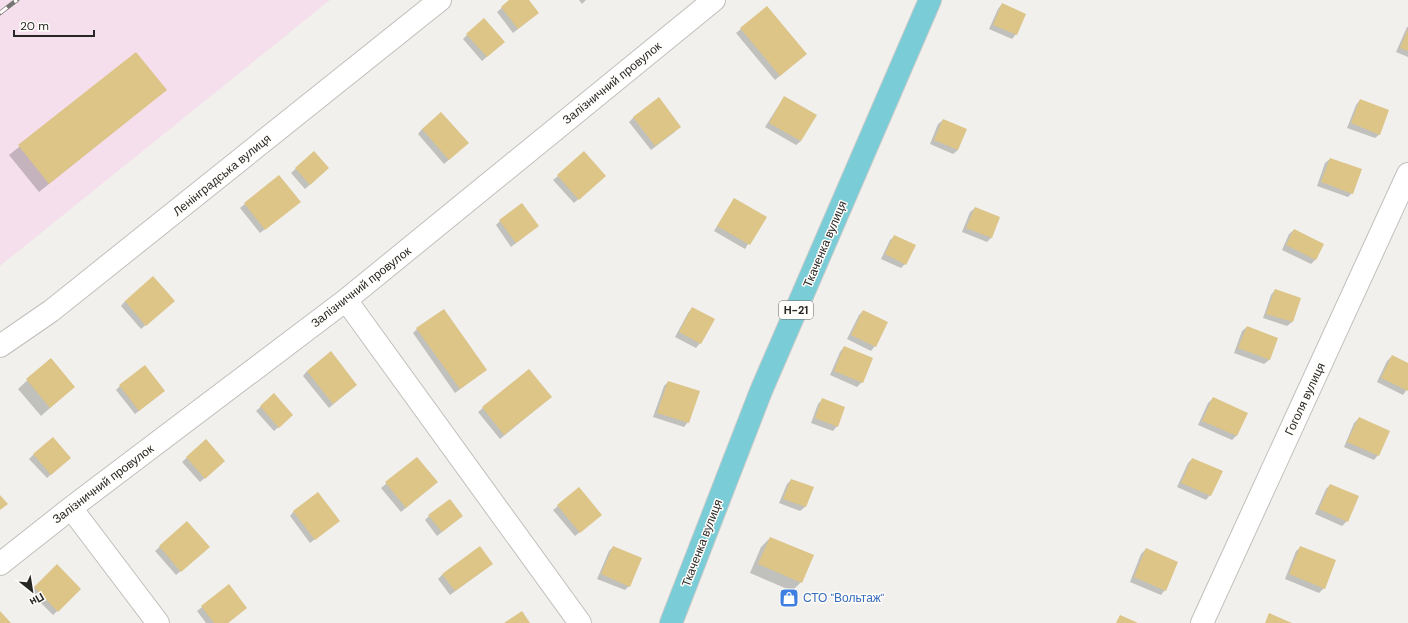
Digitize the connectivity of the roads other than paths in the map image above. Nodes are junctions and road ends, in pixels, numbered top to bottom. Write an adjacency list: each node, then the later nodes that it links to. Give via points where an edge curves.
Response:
1 (440, 0): 6 (street, Ленінградська вулиця, via 52,311)
2 (714, 0): 5 (street, Залізничний провулок)
3 (930, 0): 11 (main road, Ткаченка вулиця / Н-21, via 761,391)
4 (1408, 174): 12 (street, Гоголя вулиця)
5 (346, 300): 7 (street, Залізничний провулок); 10 (street)
6 (0, 346)
7 (71, 508): 8 (street, Залізничний провулок); 9 (street)
8 (0, 564)
9 (158, 623)
10 (580, 623)
11 (671, 623)
12 (1202, 623)

